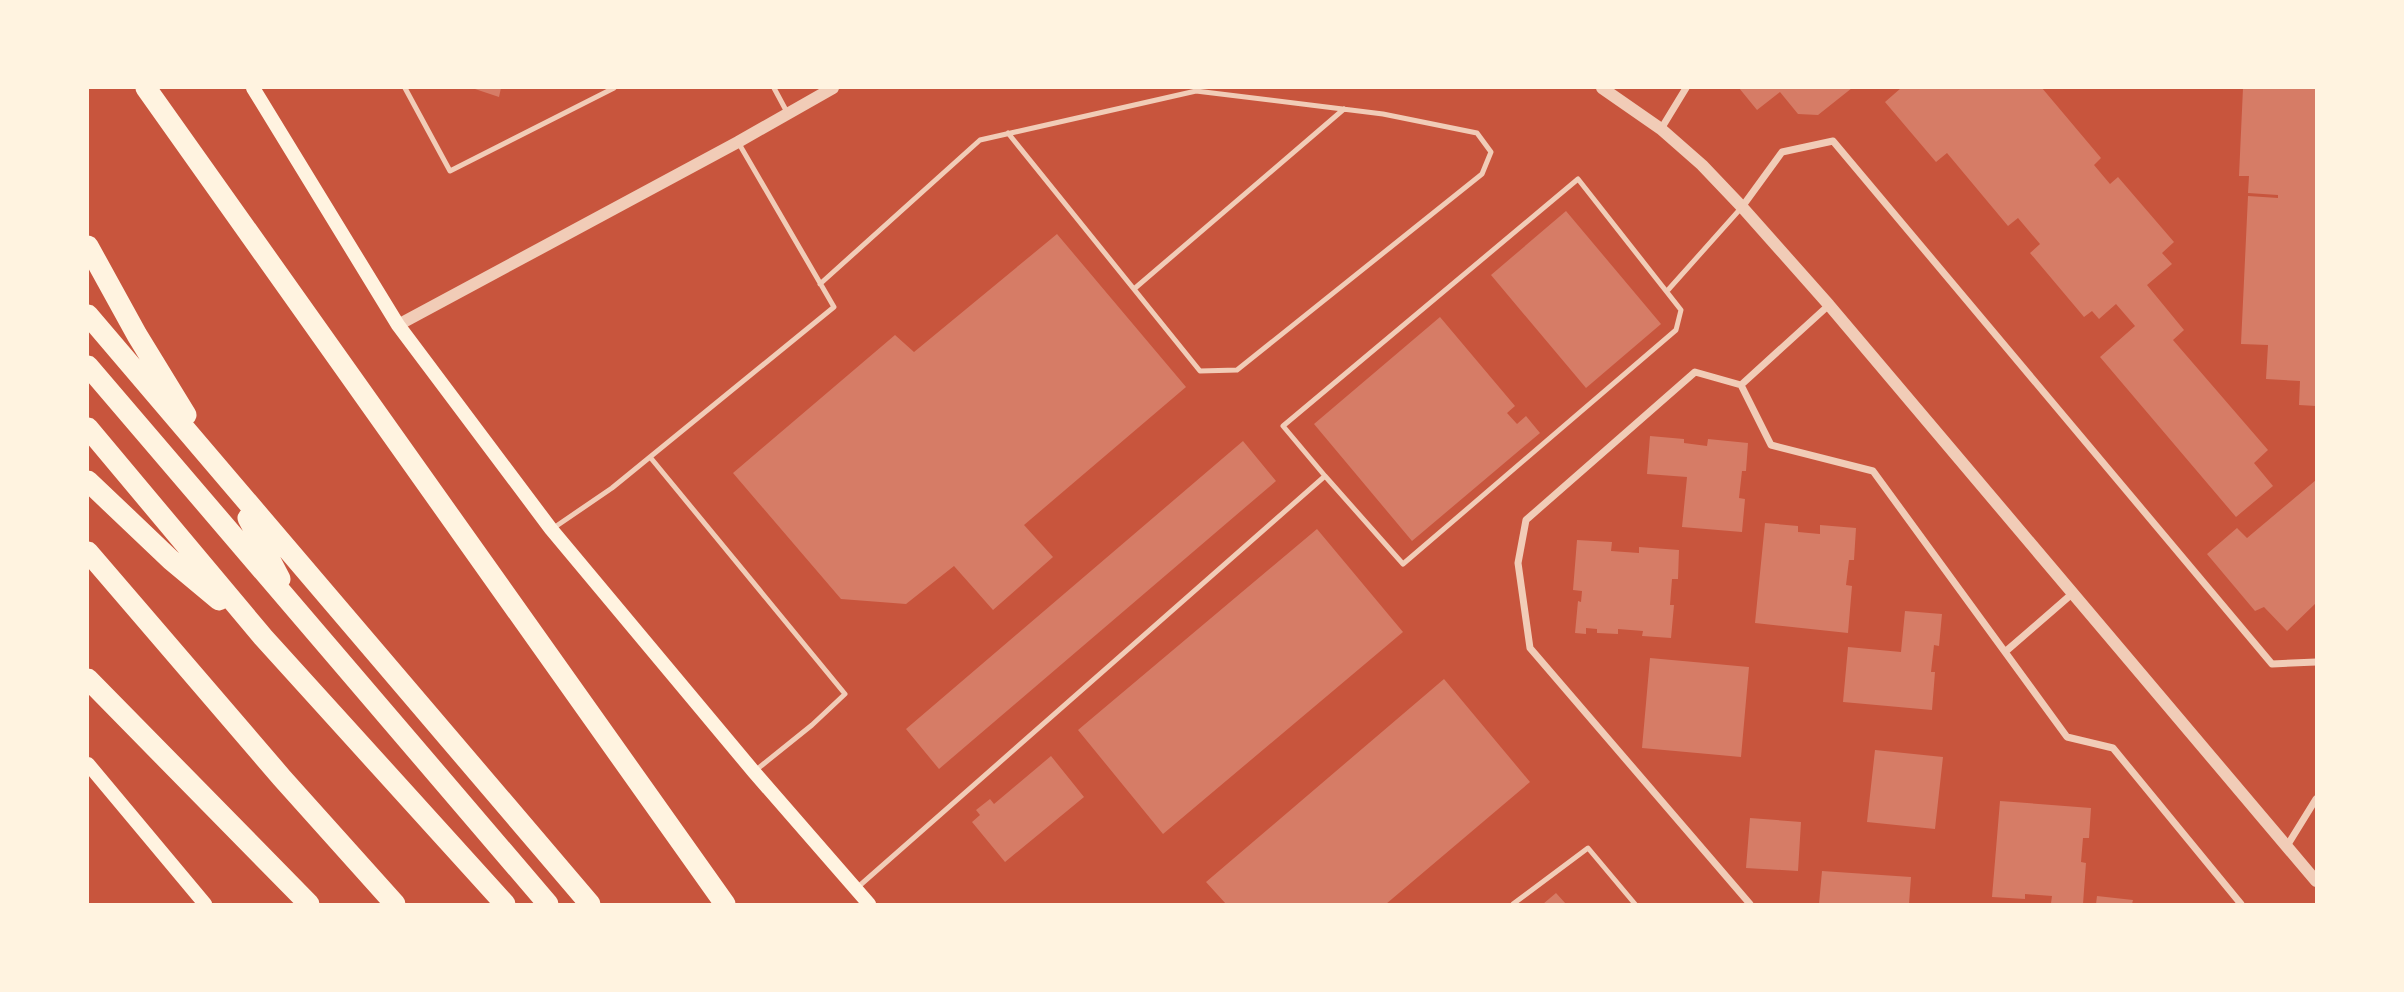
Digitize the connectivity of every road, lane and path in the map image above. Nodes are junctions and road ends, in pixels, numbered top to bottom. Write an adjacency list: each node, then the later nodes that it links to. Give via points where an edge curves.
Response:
1 (146, 88): 48 (highway)
2 (253, 88): 21 (main road)
3 (405, 88): 4 (lane, via 450,170)
4 (614, 88)
5 (774, 88): 10 (lane)
6 (832, 88): 10 (street)
7 (1602, 88): 11 (street)
8 (1686, 88): 11 (street)
9 (1344, 109): 12 (lane, via 1196,91); 17 (lane); 17 (lane, via 1477,133 1492,152 1482,174 1237,370 1200,372)
10 (788, 114): 13 (street)
11 (1661, 129): 14 (street)
12 (1008, 133): 16 (lane, via 980,140); 17 (lane)
13 (738, 142): 16 (lane); 21 (street)
14 (1742, 207): 18 (lane); 19 (street); 34 (street, via 1782,152 1833,141 2272,664)
15 (88, 246): 31 (highway, via 234,492)
16 (820, 284): 25 (lane, via 834,307)
17 (1134, 289)
18 (1668, 290): 26 (lane, via 1681,310 1676,330 1403,564); 26 (lane, via 1578,178 1283,426)
19 (1829, 305): 23 (street); 30 (street)
20 (88, 315): 47 (highway)
21 (398, 325): 28 (main road)
22 (88, 366): 31 (highway)
23 (1741, 385): 33 (street, via 1771,445 1873,471); 52 (street, via 1695,372 1526,520 1518,564 1530,648)
24 (88, 428): 32 (highway)
25 (650, 457): 28 (lane); 37 (lane, via 845,694)
26 (1325, 476): 41 (lane)
27 (88, 481): 32 (highway, via 171,560)
28 (551, 530): 37 (main road)
29 (88, 552): 44 (highway)
30 (2074, 593): 33 (street); 39 (street)
31 (299, 615): 46 (highway)
32 (263, 637): 45 (highway)
33 (2004, 652): 53 (street, via 2067,737 2113,748)
34 (2316, 662)
35 (88, 678): 43 (highway)
36 (88, 764): 42 (main road)
37 (754, 772): 41 (main road)
38 (2316, 799): 39 (street)
39 (2287, 846): 40 (street)
40 (2316, 881)
41 (856, 890): 49 (main road)
42 (205, 905)
43 (309, 905)
44 (395, 905)
45 (505, 905)
46 (548, 905)
47 (590, 905)
48 (725, 905)
49 (869, 905)
50 (1513, 905): 51 (lane, via 1588,848)
51 (1635, 905)
52 (1751, 905)
53 (2241, 905)

